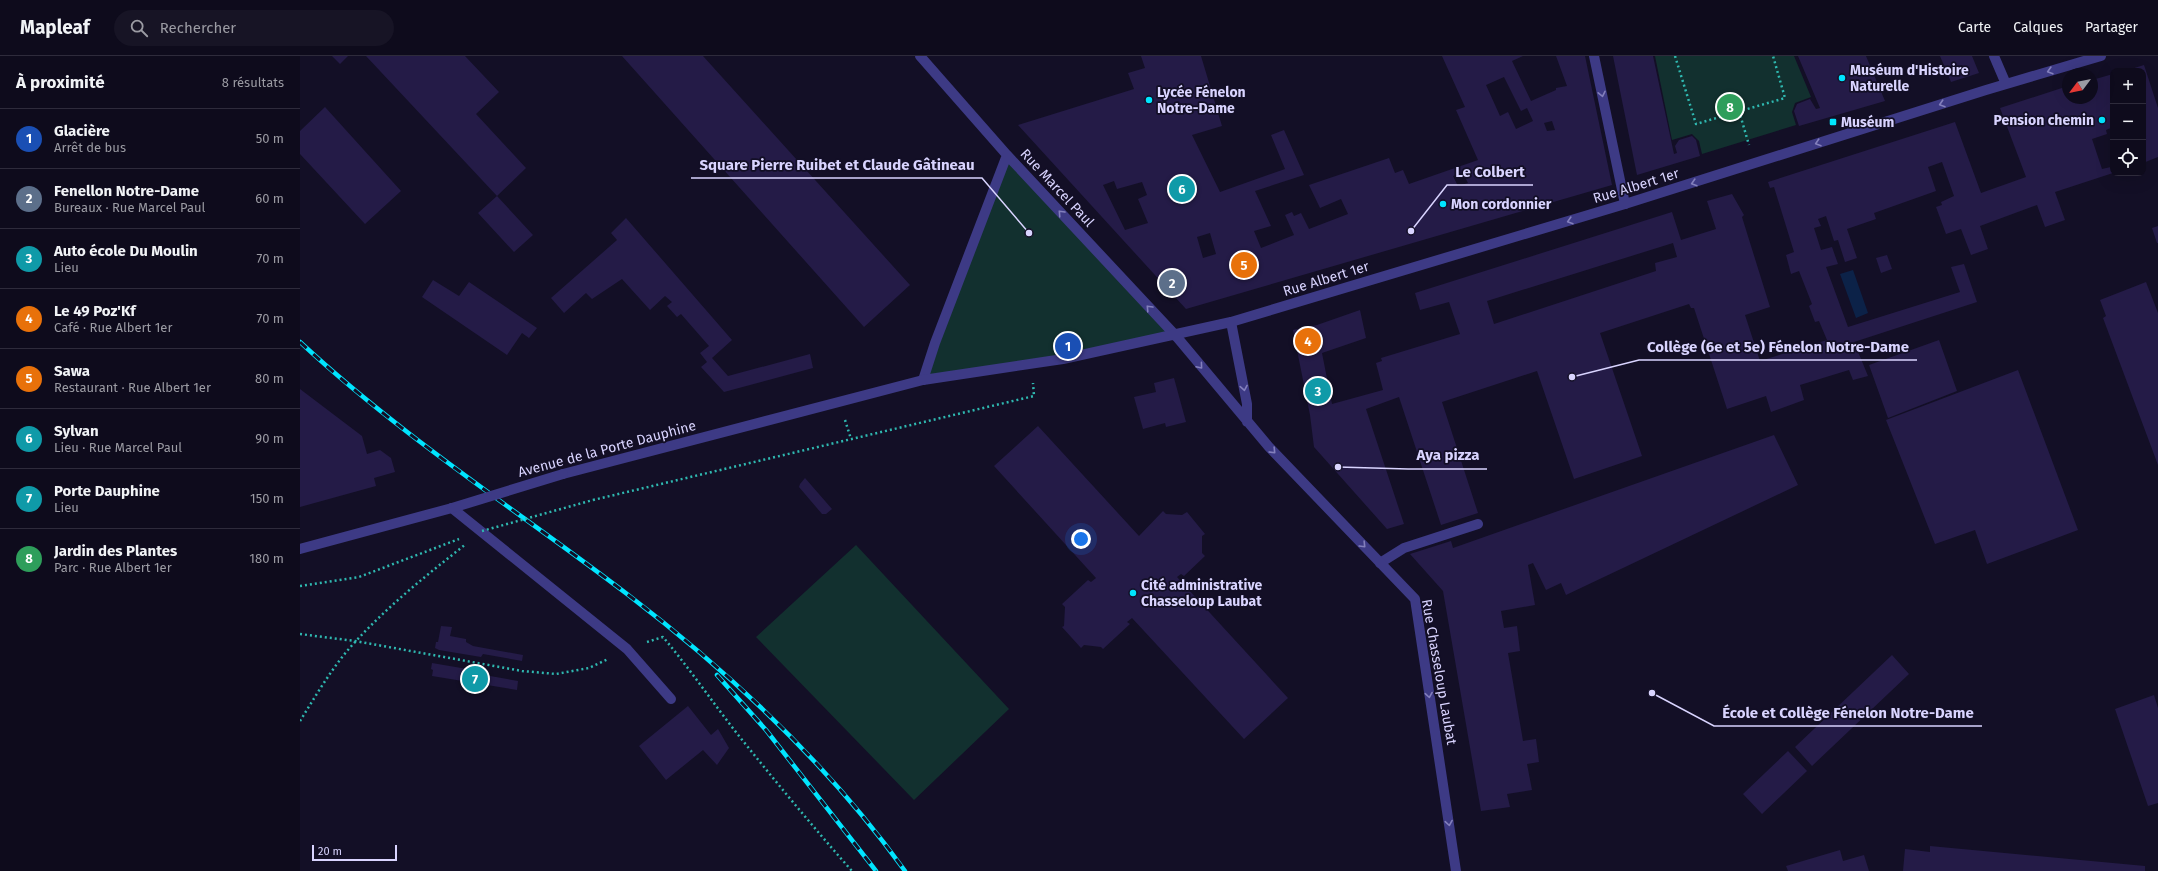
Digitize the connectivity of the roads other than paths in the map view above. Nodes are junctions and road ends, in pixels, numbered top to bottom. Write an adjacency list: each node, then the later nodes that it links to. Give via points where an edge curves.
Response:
1 (920, 56): 6 (street, Rue Marcel Paul)
2 (1594, 56): 7 (street, one-way to 7)
3 (1994, 56): 5 (street)
4 (2101, 56): 5 (street, Rue Albert 1er, one-way to 5)
5 (2006, 84): 7 (street, Rue Albert 1er, one-way to 7)
6 (1008, 155): 9 (street, Rue Marcel Paul, one-way to 6); 10 (street)
7 (1625, 204): 8 (street, Rue Albert 1er, one-way to 8)
8 (1231, 322): 9 (street, Rue Albert 1er); 11 (street, one-way to 11, via 1247,404)
9 (1176, 336): 10 (street, Avenue de la Porte Dauphine, via 1031,364); 11 (street, Rue Chasseloup Laubat, one-way to 11)
10 (923, 380): 12 (street, Avenue de la Porte Dauphine, bridge, via 563,474)
11 (1247, 422): 15 (street, Rue Chasseloup Laubat, one-way to 15)
12 (452, 508): 14 (street, Avenue de la Porte Dauphine); 16 (street, via 477,533 627,649)
13 (1478, 524): 15 (street, via 1404,548)
14 (300, 549)
15 (1380, 563): 17 (street, Rue Chasseloup Laubat, one-way to 17, via 1415,599)
16 (670, 699)
17 (1456, 871)

